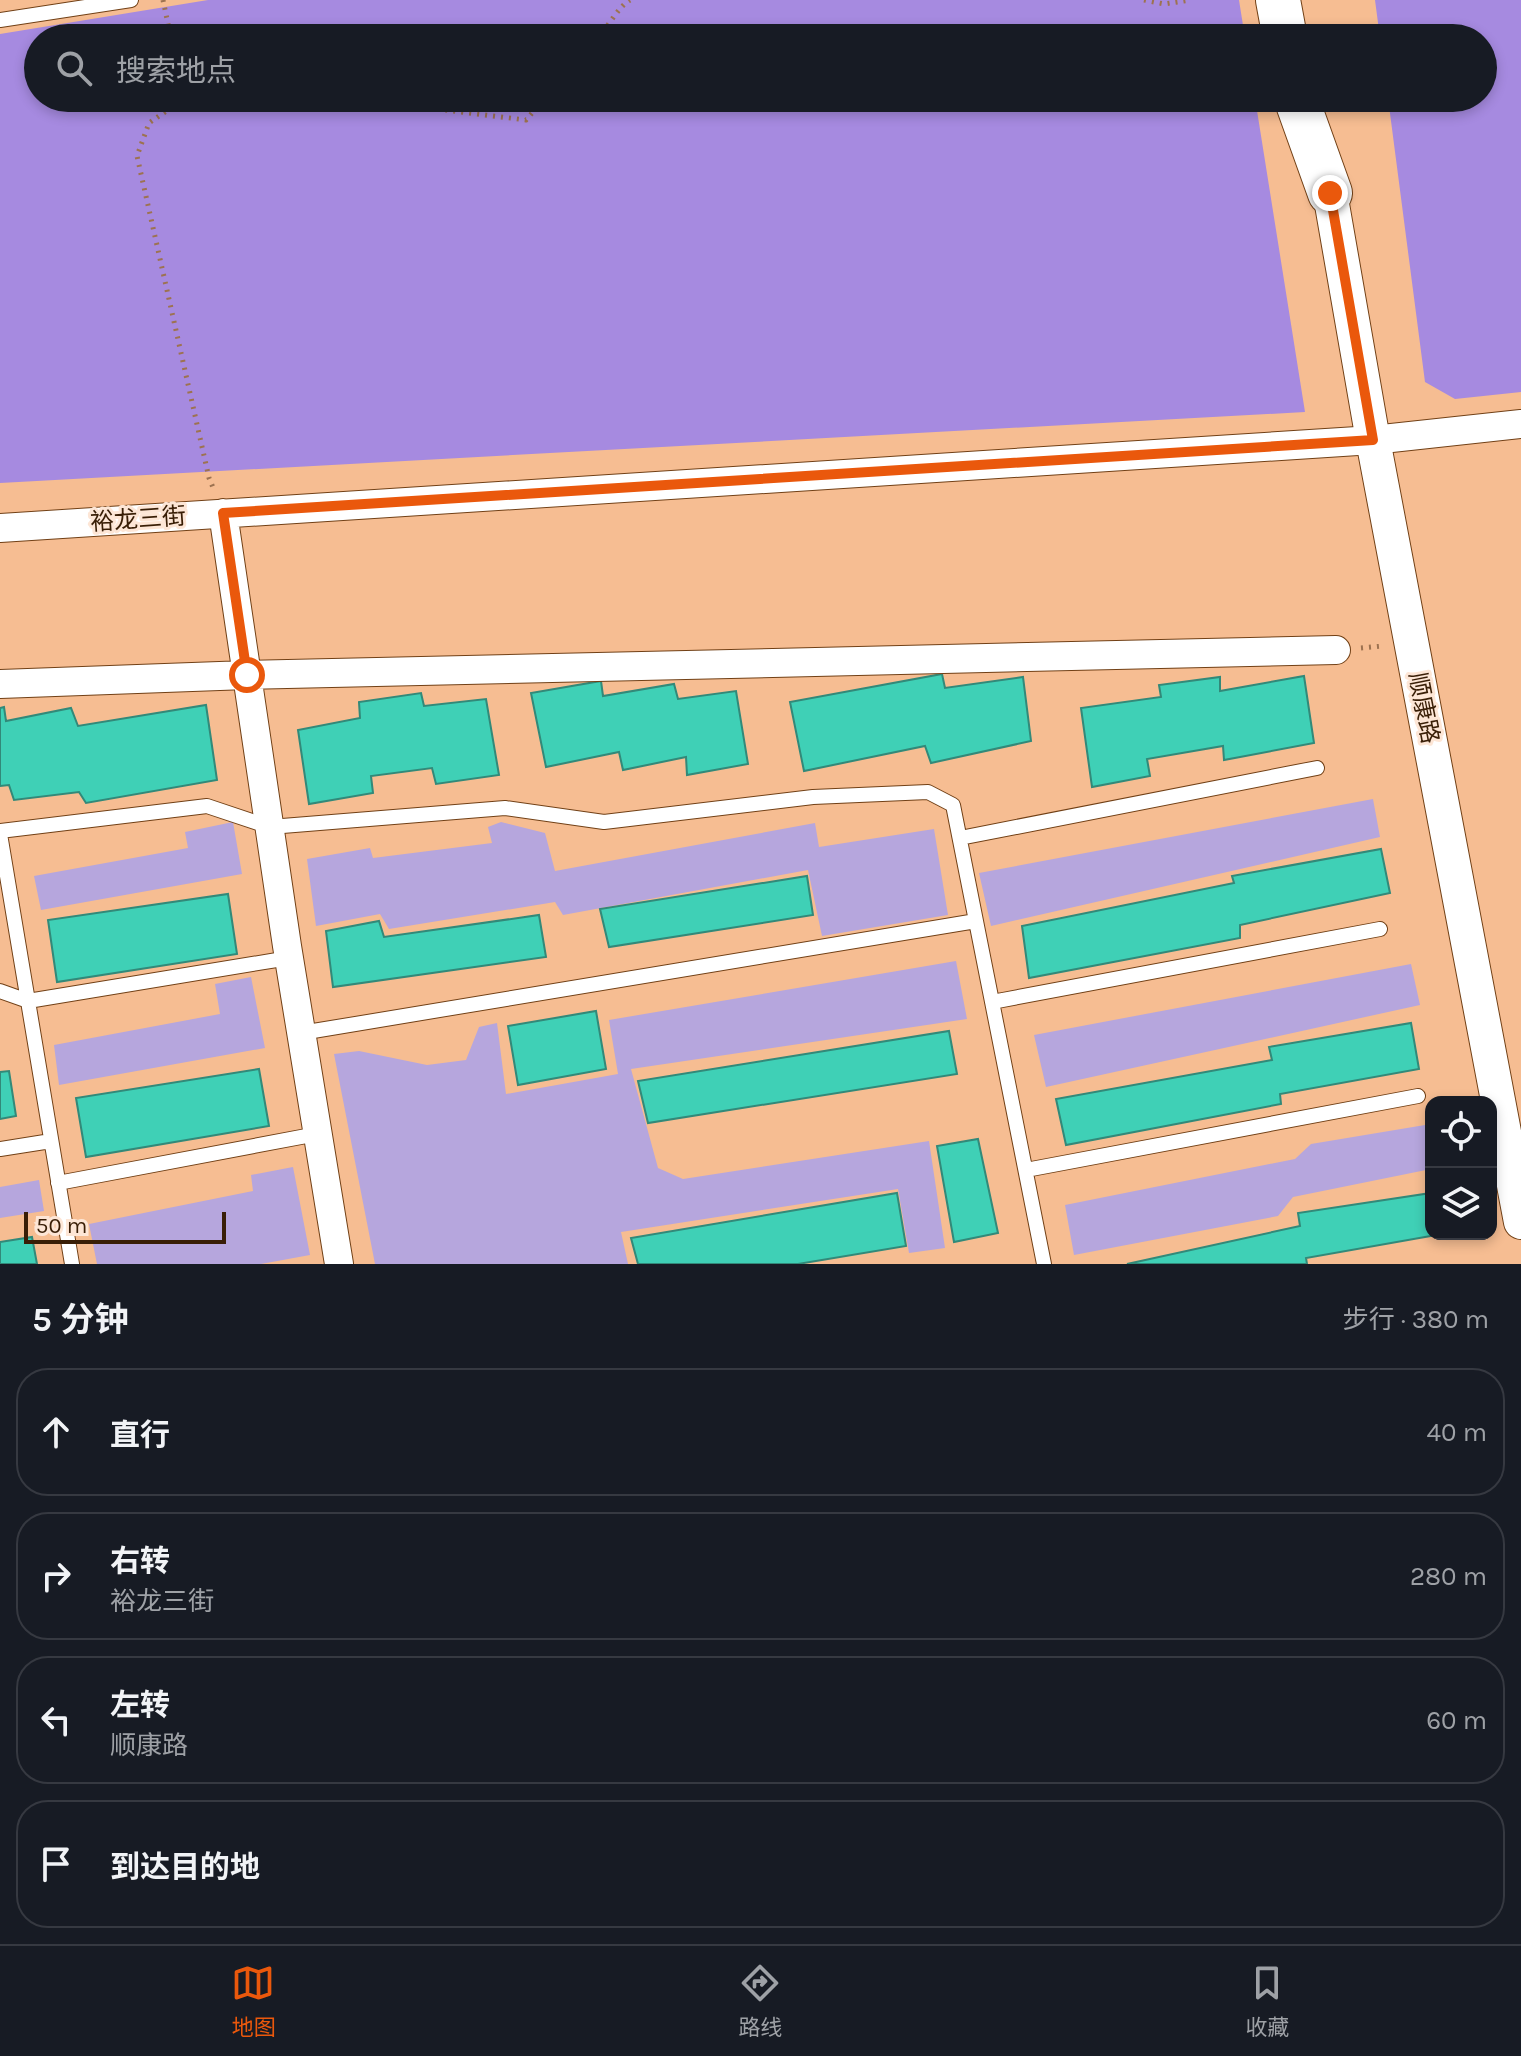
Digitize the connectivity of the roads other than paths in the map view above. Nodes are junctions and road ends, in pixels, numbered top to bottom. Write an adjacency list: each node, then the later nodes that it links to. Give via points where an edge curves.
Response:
1 (131, 0): 4 (lane)
2 (1278, 0): 5 (main road)
3 (1309, 0): 6 (main road)
4 (0, 20)
5 (1282, 24)
6 (1313, 24)
7 (1301, 112): 9 (main road, 顺康路)
8 (1326, 112): 9 (main road, 顺康路)
9 (1330, 193): 11 (street, 顺康路)
10 (1521, 424): 11 (street, 裕龙三街)
11 (1373, 440): 12 (street, 裕龙三街); 34 (street, 顺康路)
12 (223, 513): 13 (street, 裕龙三街); 15 (street)
13 (0, 528)
14 (1336, 650): 15 (street)
15 (247, 675): 16 (street); 18 (street)
16 (0, 684)
17 (1317, 768): 20 (lane)
18 (270, 827): 19 (lane, via 207,806); 20 (lane, via 505,808 604,822 813,797 928,792 953,805); 23 (street)
19 (0, 832): 25 (lane)
20 (960, 838): 21 (lane)
21 (976, 921): 26 (lane); 27 (lane)
22 (1380, 929): 26 (lane)
23 (289, 958): 25 (lane); 27 (street)
24 (0, 991): 25 (lane)
25 (28, 1001): 30 (lane)
26 (992, 1002): 32 (lane)
27 (301, 1033): 29 (street)
28 (1418, 1096): 32 (lane)
29 (317, 1134): 33 (lane); 36 (street)
30 (51, 1141): 31 (lane); 33 (lane)
31 (0, 1149)
32 (1026, 1170): 37 (lane)
33 (58, 1183): 35 (lane)
34 (1521, 1222)
35 (72, 1264)
36 (339, 1264)
37 (1044, 1264)

